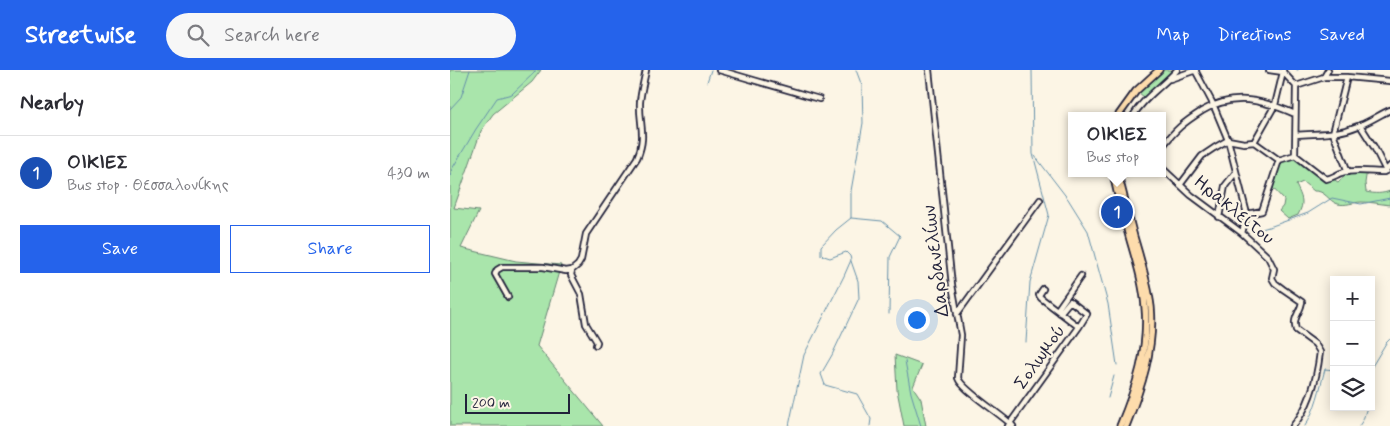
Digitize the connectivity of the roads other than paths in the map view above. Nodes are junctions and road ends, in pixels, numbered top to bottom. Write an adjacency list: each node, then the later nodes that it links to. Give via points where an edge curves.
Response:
1 (646, 70): 42 (street, via 640,104 641,149 586,234 580,260)
2 (719, 70): 15 (street)
3 (929, 70): 47 (street, Δαρδανελίων)
4 (1159, 70): 19 (main road, via 1136,91)
5 (1177, 70): 12 (street)
6 (1196, 70): 12 (street); 16 (street)
7 (1269, 70): 9 (street)
8 (1328, 70): 10 (street)
9 (1283, 71): 14 (street); 17 (street)
10 (1324, 77): 11 (street); 14 (street)
11 (1347, 77): 13 (street); 23 (street)
12 (1169, 79): 20 (street)
13 (1390, 81)
14 (1296, 86): 21 (street)
15 (818, 99)
16 (1213, 104): 17 (street, via 1244,100); 25 (street); 26 (street, via 1184,122)
17 (1275, 105): 21 (street); 27 (street)
18 (1390, 110): 22 (street)
19 (1121, 112)
20 (1135, 112)
21 (1295, 114): 24 (street)
22 (1360, 126): 23 (street); 31 (street)
23 (1334, 133): 24 (street); 34 (street)
24 (1296, 135): 28 (street)
25 (1228, 140): 27 (street); 33 (street); 37 (street, via 1202,156)
26 (1166, 142)
27 (1254, 142): 29 (street)
28 (1295, 155): 29 (street); 34 (street, via 1326,179)
29 (1279, 160): 39 (street, via 1262,211)
30 (1390, 166): 31 (street)
31 (1386, 171): 34 (street)
32 (1166, 172): 37 (street, Ηρακλείτου)
33 (1236, 172): 39 (street); 40 (street, via 1225,186)
34 (1348, 172)
35 (1114, 177): 51 (main road, via 1146,308 1145,340 1138,379)
36 (1119, 177): 52 (main road, via 1151,309 1147,361)
37 (1180, 185): 40 (street, Ηρακλείτου)
38 (1040, 200): 47 (street)
39 (1247, 214): 41 (street)
40 (1219, 217): 41 (street, Ηρακλείτου)
41 (1242, 233): 53 (street, Ηρακλείτου, via 1271,260 1275,283 1302,302 1294,320 1296,330 1315,344 1320,352 1305,409)
42 (572, 270): 45 (street, via 502,267 495,274); 49 (street, via 581,294 586,324)
43 (1081, 276): 46 (street)
44 (1043, 289): 46 (street, Σολωμού, via 1039,295 1041,298)
45 (508, 297)
46 (1059, 312): 48 (street, Σολωμού); 48 (street, via 1070,302 1087,314)
47 (957, 314): 50 (street, Δαρδανελίων, via 961,335 960,384)
48 (1079, 327): 50 (street, Σολωμού)
49 (596, 345)
50 (1011, 425)
51 (1120, 426)
52 (1126, 426)
53 (1293, 426)

